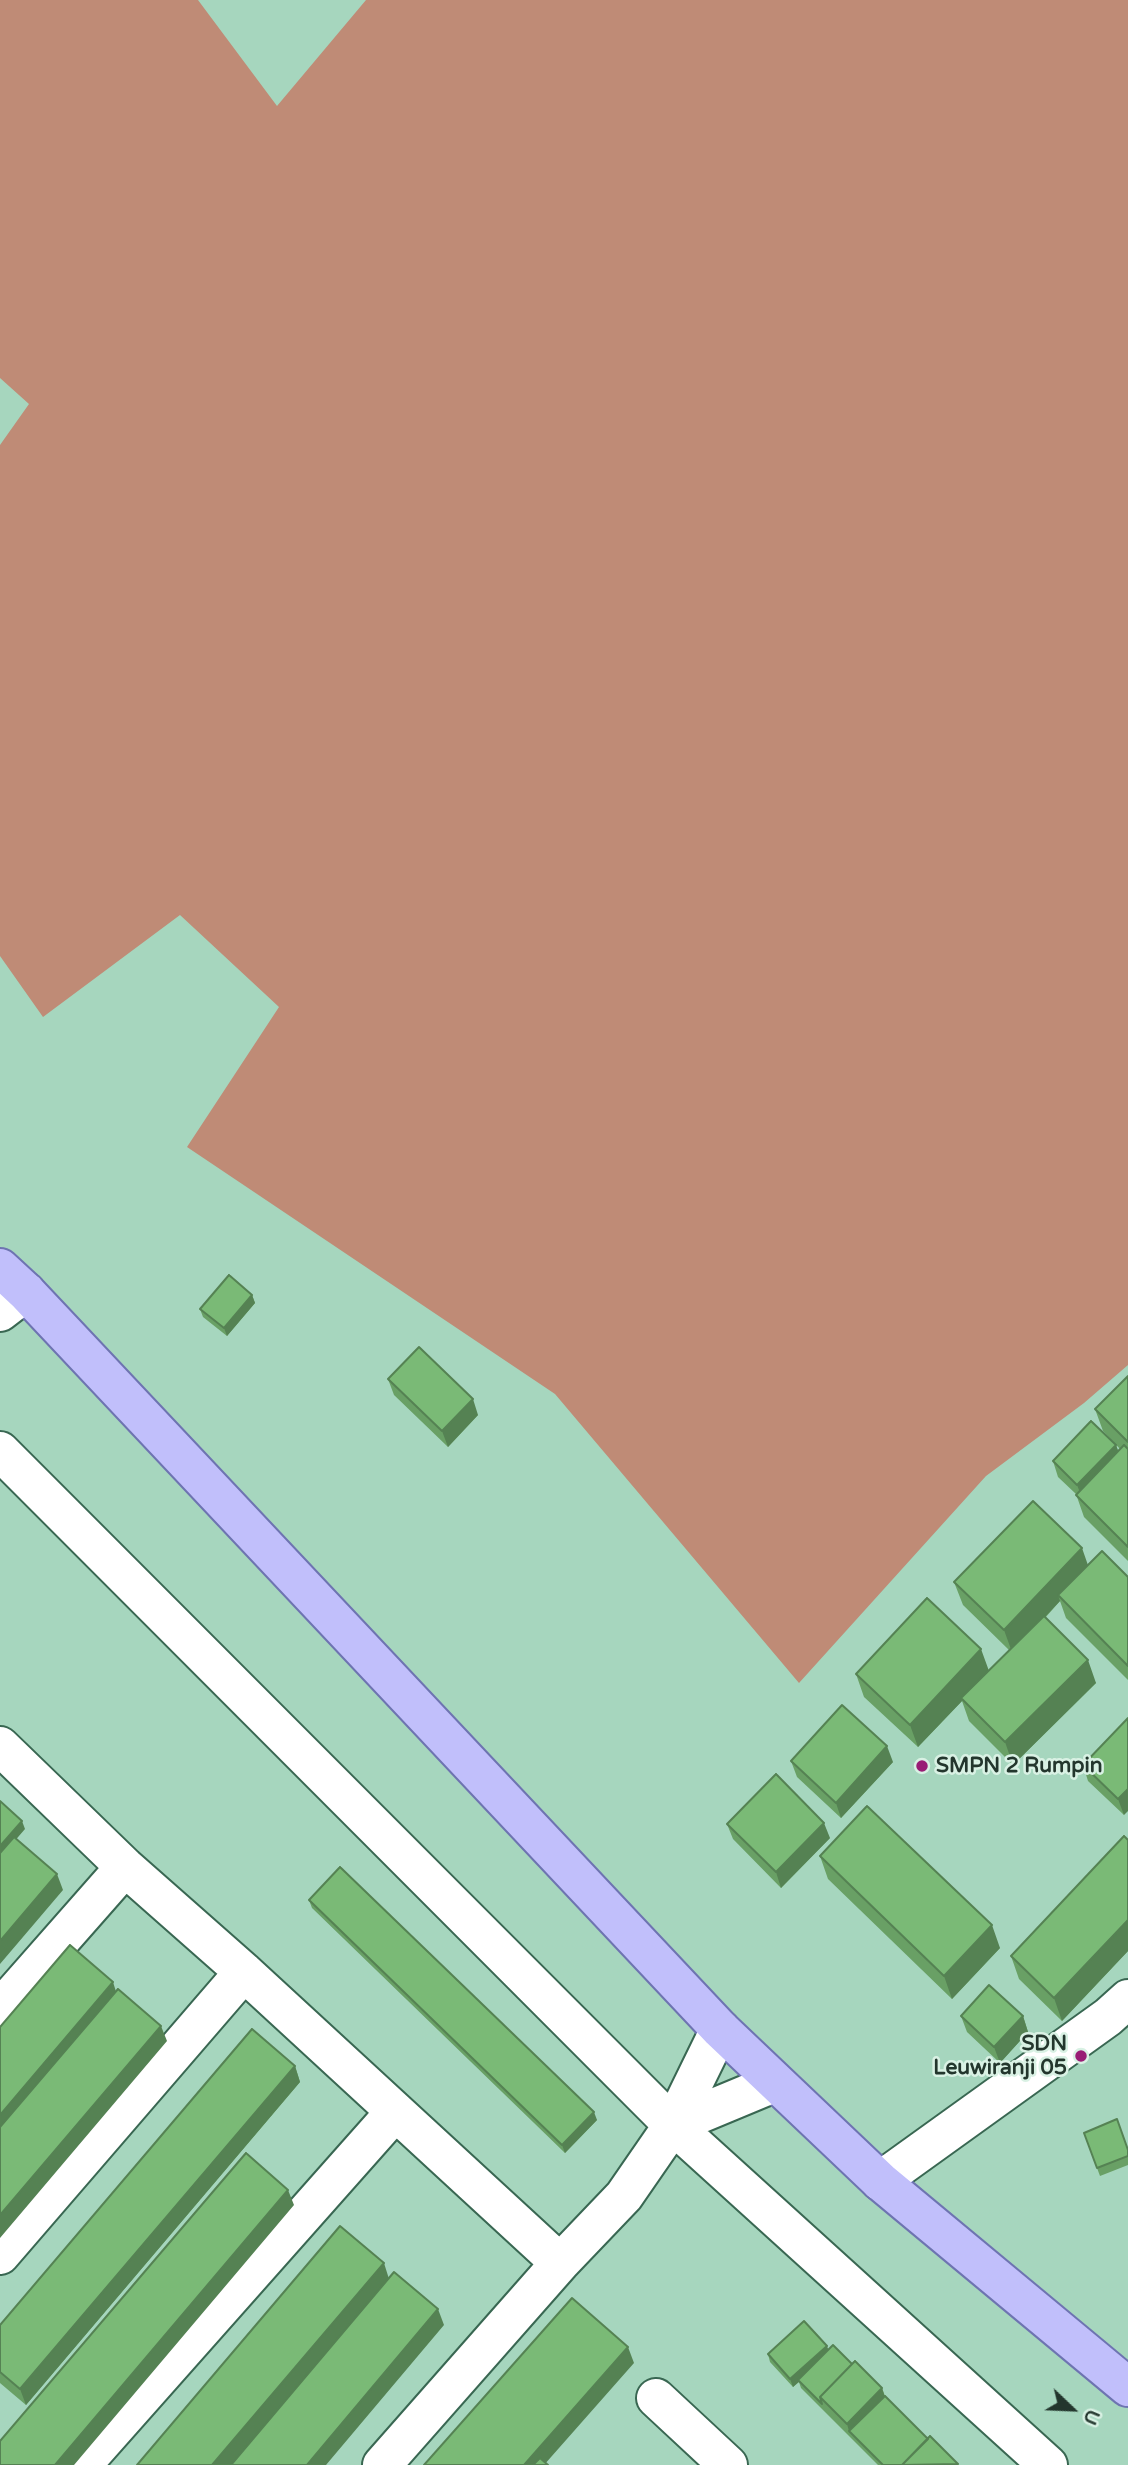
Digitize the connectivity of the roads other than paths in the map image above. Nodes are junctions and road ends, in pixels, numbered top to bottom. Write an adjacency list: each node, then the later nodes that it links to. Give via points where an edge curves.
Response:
1 (9, 1291): 8 (main road)
2 (0, 1451): 11 (street)
3 (5, 1760): 4 (street)
4 (125, 1867): 5 (street); 7 (street)
5 (244, 1972): 10 (street); 13 (street)
6 (1128, 1999): 12 (street)
7 (0, 2009)
8 (720, 2029): 9 (main road); 11 (street)
9 (774, 2083): 11 (street); 12 (main road)
10 (394, 2112): 14 (street); 18 (street)
11 (673, 2126): 14 (street, via 624,2196); 20 (street)
12 (880, 2180): 15 (main road)
13 (0, 2255)
14 (561, 2263): 19 (street)
15 (1128, 2387)
16 (656, 2398): 17 (street)
17 (719, 2462)
18 (82, 2465)
19 (382, 2465)
20 (1048, 2465)

